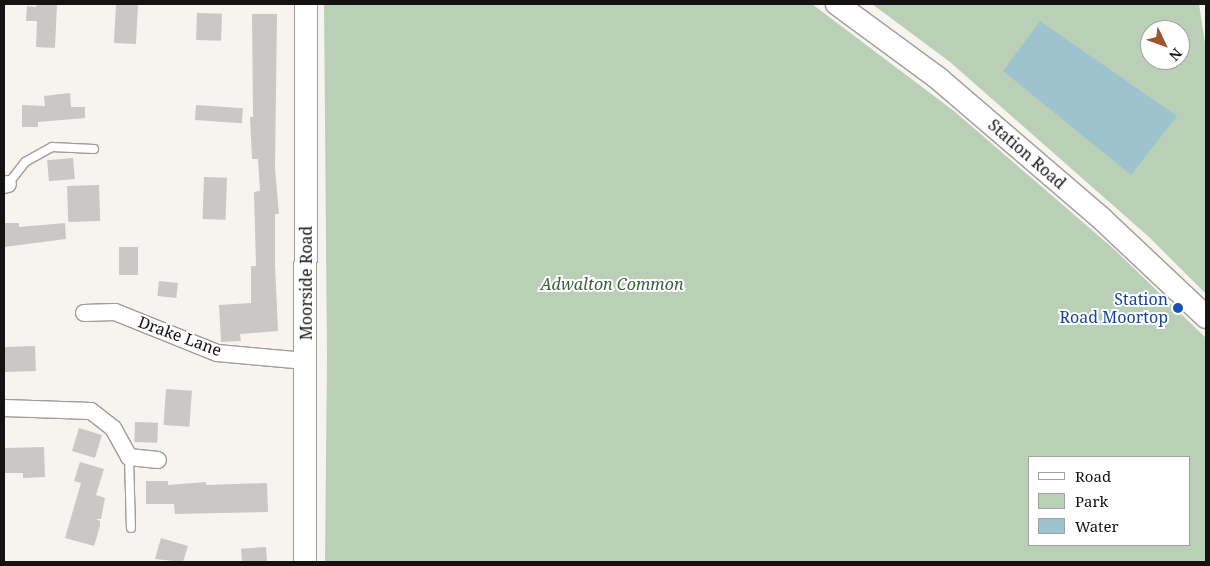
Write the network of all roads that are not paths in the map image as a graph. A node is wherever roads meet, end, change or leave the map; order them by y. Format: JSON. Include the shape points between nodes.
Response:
{"nodes":[{"id":1,"x":306,"y":4,"type":"edge"},
{"id":2,"x":837,"y":4,"type":"edge"},
{"id":3,"x":94,"y":149,"type":"dead end"},
{"id":4,"x":6,"y":184,"type":"edge"},
{"id":5,"x":84,"y":313,"type":"dead end"},
{"id":6,"x":1206,"y":316,"type":"edge"},
{"id":7,"x":306,"y":362,"type":"junction"},
{"id":8,"x":4,"y":408,"type":"edge"},
{"id":9,"x":129,"y":457,"type":"junction"},
{"id":10,"x":158,"y":460,"type":"dead end"},
{"id":11,"x":131,"y":528,"type":"dead end"},
{"id":12,"x":305,"y":562,"type":"edge"}],
"edges":[{"from":1,"to":7,"type":"street","name":"Moorside Road"},
{"from":2,"to":6,"type":"street","name":"Station Road","via":[[939,79],[1101,218]]},
{"from":3,"to":4,"type":"lane","via":[[52,147],[25,162]]},
{"from":5,"to":7,"type":"street","name":"Drake Lane","via":[[115,312],[217,353]]},
{"from":7,"to":12,"type":"street","name":"Moorside Road"},
{"from":8,"to":9,"type":"street","via":[[91,412],[112,428]]},
{"from":9,"to":10,"type":"street"},
{"from":9,"to":11,"type":"lane"}]}
